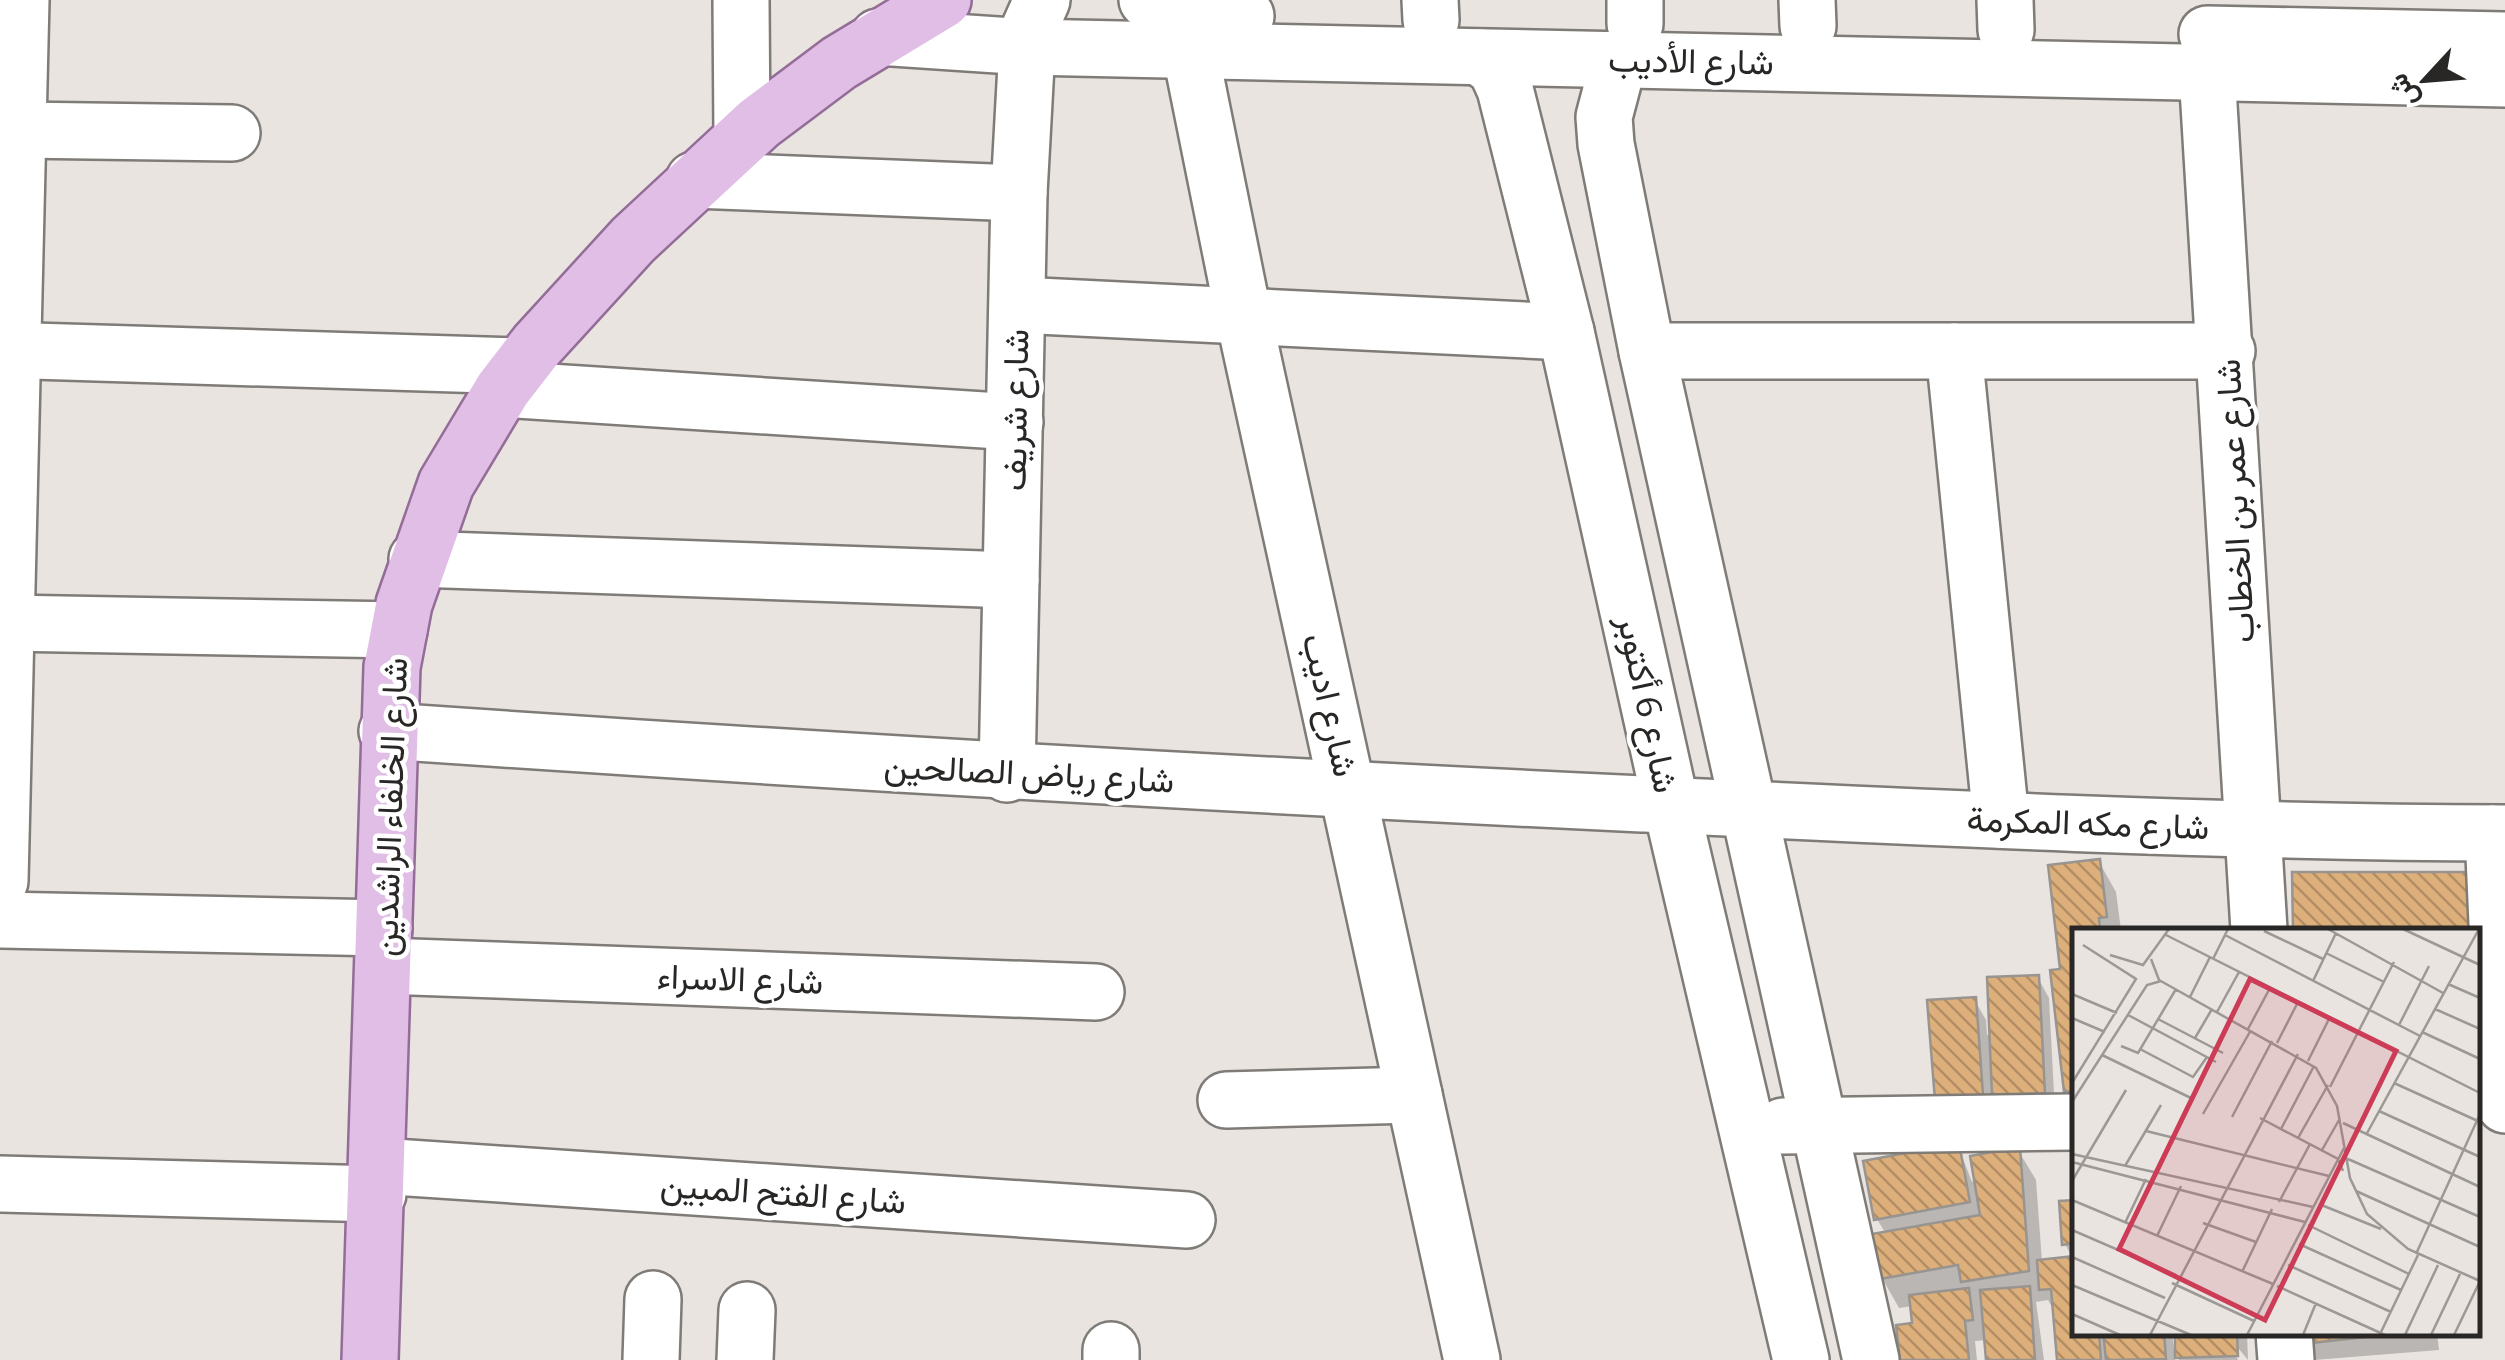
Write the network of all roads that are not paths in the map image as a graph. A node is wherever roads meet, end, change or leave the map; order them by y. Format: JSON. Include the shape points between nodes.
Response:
{"nodes":[{"id":1,"x":21,"y":0,"type":"edge"},
{"id":2,"x":741,"y":0,"type":"edge"},
{"id":3,"x":943,"y":0,"type":"edge"},
{"id":4,"x":1146,"y":0,"type":"edge"},
{"id":5,"x":1431,"y":10,"type":"edge"},
{"id":6,"x":1807,"y":13,"type":"edge"},
{"id":7,"x":2006,"y":15,"type":"edge"},
{"id":8,"x":1034,"y":24,"type":"edge"},
{"id":9,"x":1630,"y":28,"type":"edge"},
{"id":10,"x":2207,"y":36,"type":"edge"},
{"id":11,"x":878,"y":37,"type":"junction"},
{"id":12,"x":2505,"y":40,"type":"edge"},
{"id":13,"x":1190,"y":50,"type":"junction"},
{"id":14,"x":1480,"y":56,"type":"junction"},
{"id":15,"x":2505,"y":79,"type":"edge"},
{"id":16,"x":18,"y":130,"type":"junction"},
{"id":17,"x":232,"y":133,"type":"dead end"},
{"id":18,"x":742,"y":138,"type":"junction"},
{"id":19,"x":694,"y":180,"type":"junction"},
{"id":20,"x":1019,"y":193,"type":"junction"},
{"id":21,"x":1018,"y":306,"type":"junction"},
{"id":22,"x":1244,"y":318,"type":"junction"},
{"id":23,"x":1566,"y":332,"type":"junction"},
{"id":24,"x":8,"y":350,"type":"edge"},
{"id":25,"x":1647,"y":351,"type":"junction"},
{"id":26,"x":1954,"y":351,"type":"junction"},
{"id":27,"x":2227,"y":352,"type":"junction"},
{"id":28,"x":512,"y":378,"type":"junction"},
{"id":29,"x":1015,"y":422,"type":"junction"},
{"id":30,"x":417,"y":559,"type":"junction"},
{"id":31,"x":1011,"y":580,"type":"junction"},
{"id":32,"x":7,"y":623,"type":"junction"},
{"id":33,"x":400,"y":630,"type":"junction"},
{"id":34,"x":387,"y":731,"type":"junction"},
{"id":35,"x":1006,"y":774,"type":"junction"},
{"id":36,"x":1349,"y":790,"type":"junction"},
{"id":37,"x":1670,"y":805,"type":"junction"},
{"id":38,"x":1748,"y":811,"type":"junction"},
{"id":39,"x":2001,"y":820,"type":"junction"},
{"id":40,"x":2253,"y":830,"type":"junction"},
{"id":41,"x":2499,"y":834,"type":"edge"},
{"id":42,"x":0,"y":881,"type":"edge"},
{"id":43,"x":0,"y":920,"type":"edge"},
{"id":44,"x":2259,"y":928,"type":"edge"},
{"id":45,"x":384,"y":947,"type":"junction"},
{"id":46,"x":1096,"y":992,"type":"dead end"},
{"id":47,"x":1414,"y":1095,"type":"junction"},
{"id":48,"x":1226,"y":1100,"type":"dead end"},
{"id":49,"x":2505,"y":1105,"type":"edge"},
{"id":50,"x":2072,"y":1122,"type":"edge"},
{"id":51,"x":1817,"y":1125,"type":"junction"},
{"id":52,"x":1747,"y":1127,"type":"junction"},
{"id":53,"x":379,"y":1180,"type":"junction"},
{"id":54,"x":0,"y":1184,"type":"edge"},
{"id":55,"x":1187,"y":1220,"type":"dead end"},
{"id":56,"x":653,"y":1300,"type":"dead end"},
{"id":57,"x":2284,"y":1335,"type":"edge"},
{"id":58,"x":370,"y":1360,"type":"edge"},
{"id":59,"x":651,"y":1360,"type":"edge"},
{"id":60,"x":1472,"y":1360,"type":"edge"},
{"id":61,"x":1802,"y":1360,"type":"edge"},
{"id":62,"x":1871,"y":1360,"type":"edge"},
{"id":63,"x":2286,"y":1360,"type":"edge"}],
"edges":[{"from":1,"to":16,"type":"street"},
{"from":2,"to":18,"type":"street"},
{"from":3,"to":11,"type":"main road","name":"شارع الخلفاء الراشدين"},
{"from":4,"to":5,"type":"street","name":"شارع الأديب","via":[[1188,15]]},
{"from":5,"to":9,"type":"street","name":"شارع الأديب"},
{"from":6,"to":7,"type":"street","name":"شارع الأديب"},
{"from":6,"to":9,"type":"street","name":"شارع الأديب"},
{"from":7,"to":10,"type":"street","name":"شارع الأديب"},
{"from":8,"to":11,"type":"street","name":"شارع الأديب"},
{"from":8,"to":13,"type":"street","name":"شارع الأديب"},
{"from":8,"to":20,"type":"street","name":"شارع شريف"},
{"from":9,"to":10,"type":"street","name":"شارع الأديب"},
{"from":9,"to":14,"type":"street","name":"شارع الأديب"},
{"from":9,"to":25,"type":"street","via":[[1604,116]]},
{"from":10,"to":12,"type":"street","name":"شارع الأديب"},
{"from":10,"to":15,"type":"street","name":"شارع الأديب"},
{"from":10,"to":27,"type":"street","name":"شارع عمر بن الخطاب"},
{"from":11,"to":18,"type":"main road","name":"شارع الخلفاء الراشدين"},
{"from":13,"to":14,"type":"street","name":"شارع الأديب"},
{"from":13,"to":22,"type":"street","name":"شارع اديب"},
{"from":14,"to":23,"type":"street","name":"شارع 6 أكتوبر","via":[[1505,89]]},
{"from":16,"to":17,"type":"street"},
{"from":16,"to":24,"type":"street"},
{"from":18,"to":19,"type":"main road","name":"شارع الخلفاء الراشدين"},
{"from":19,"to":20,"type":"street"},
{"from":19,"to":28,"type":"main road","name":"شارع الخلفاء الراشدين"},
{"from":20,"to":21,"type":"street","name":"شارع شريف"},
{"from":21,"to":22,"type":"street"},
{"from":21,"to":29,"type":"street","name":"شارع شريف"},
{"from":22,"to":23,"type":"street"},
{"from":22,"to":36,"type":"street","name":"شارع اديب"},
{"from":23,"to":37,"type":"street","name":"شارع 6 أكتوبر"},
{"from":24,"to":28,"type":"street"},
{"from":24,"to":32,"type":"street"},
{"from":25,"to":26,"type":"street"},
{"from":25,"to":38,"type":"street"},
{"from":26,"to":27,"type":"street"},
{"from":26,"to":39,"type":"street"},
{"from":27,"to":40,"type":"street","name":"شارع عمر بن الخطاب"},
{"from":28,"to":29,"type":"street"},
{"from":28,"to":30,"type":"main road","name":"شارع الخلفاء الراشدين","via":[[446,484]]},
{"from":29,"to":31,"type":"street","name":"شارع شريف"},
{"from":30,"to":31,"type":"street"},
{"from":30,"to":33,"type":"main road","name":"شارع الخلفاء الراشدين"},
{"from":31,"to":35,"type":"street","name":"شارع شريف"},
{"from":32,"to":33,"type":"street"},
{"from":32,"to":42,"type":"street"},
{"from":33,"to":34,"type":"main road","name":"شارع الخلفاء الراشدين"},
{"from":34,"to":35,"type":"street","name":"شارع رياض الصالحين"},
{"from":34,"to":45,"type":"main road","name":"شارع الخلفاء الراشدين"},
{"from":35,"to":36,"type":"street","name":"شارع رياض الصالحين"},
{"from":36,"to":37,"type":"street","name":"شارع رياض الصالحين"},
{"from":36,"to":47,"type":"street","name":"شارع اديب"},
{"from":37,"to":38,"type":"street","name":"شارع مكه المكرمة"},
{"from":37,"to":52,"type":"street","name":"شارع 6 أكتوبر"},
{"from":38,"to":39,"type":"street","name":"شارع مكه المكرمة"},
{"from":38,"to":51,"type":"street"},
{"from":39,"to":40,"type":"street","name":"شارع مكه المكرمة"},
{"from":40,"to":41,"type":"street","name":"شارع مكه المكرمة"},
{"from":40,"to":44,"type":"street","name":"شارع عمر بن الخطاب"},
{"from":41,"to":49,"type":"street"},
{"from":43,"to":45,"type":"street","name":"شارع الاسراء"},
{"from":45,"to":46,"type":"street","name":"شارع الاسراء"},
{"from":45,"to":53,"type":"main road","name":"شارع الخلفاء الراشدين"},
{"from":47,"to":48,"type":"street"},
{"from":47,"to":60,"type":"street","name":"شارع اديب"},
{"from":50,"to":51,"type":"street"},
{"from":51,"to":52,"type":"street"},
{"from":51,"to":62,"type":"street"},
{"from":52,"to":61,"type":"street","name":"شارع 6 أكتوبر"},
{"from":53,"to":54,"type":"street","name":"شارع الفتح المبين"},
{"from":53,"to":55,"type":"street","name":"شارع الفتح المبين"},
{"from":53,"to":58,"type":"main road","name":"شارع الخلفاء الراشدين"},
{"from":56,"to":59,"type":"street"},
{"from":57,"to":63,"type":"street"}]}
